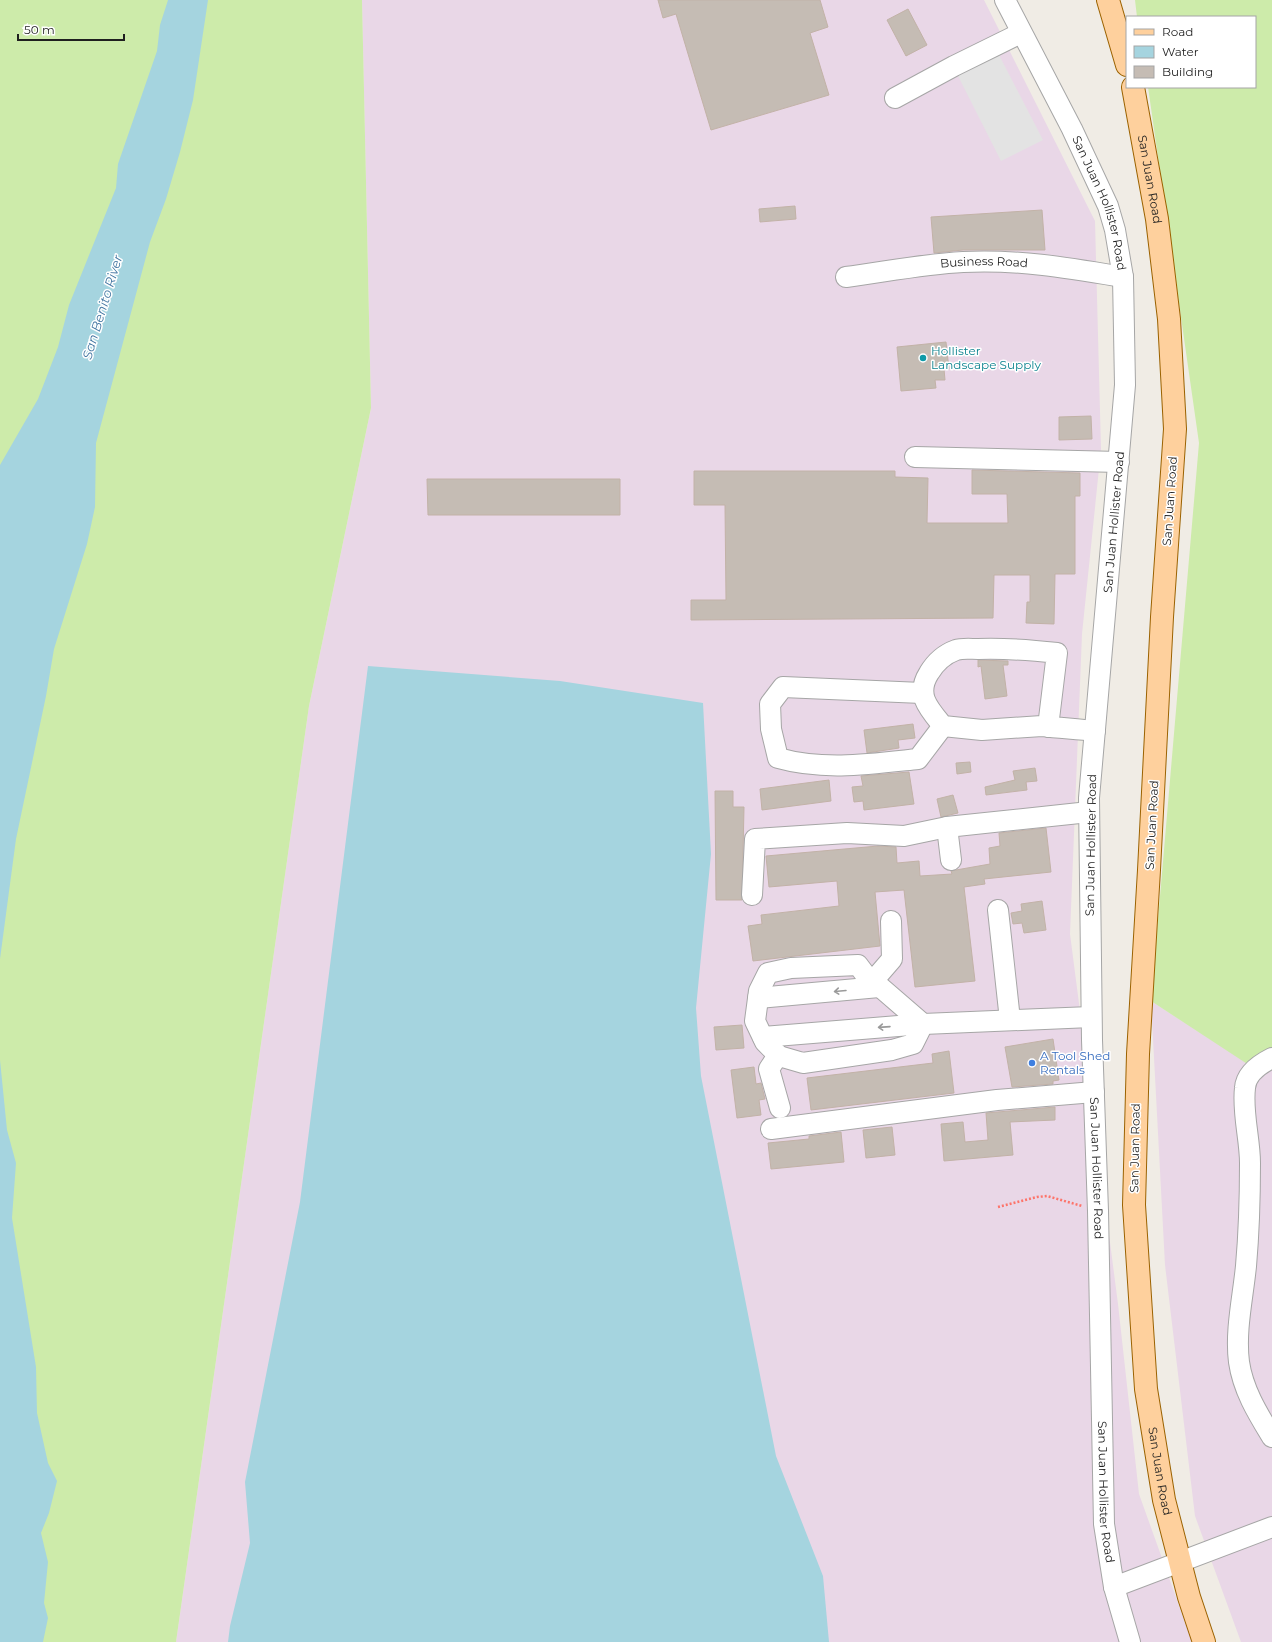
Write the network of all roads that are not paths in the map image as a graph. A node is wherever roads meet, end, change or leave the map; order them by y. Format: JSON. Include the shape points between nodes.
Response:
{"nodes":[{"id":1,"x":1005,"y":0,"type":"edge"},
{"id":2,"x":1108,"y":0,"type":"edge"},
{"id":3,"x":1021,"y":33,"type":"junction"},
{"id":4,"x":1126,"y":62,"type":"edge"},
{"id":5,"x":1133,"y":88,"type":"edge"},
{"id":6,"x":895,"y":98,"type":"dead end"},
{"id":7,"x":846,"y":277,"type":"dead end"},
{"id":8,"x":1123,"y":277,"type":"junction"},
{"id":9,"x":915,"y":457,"type":"dead end"},
{"id":10,"x":1119,"y":462,"type":"junction"},
{"id":11,"x":922,"y":693,"type":"junction"},
{"id":12,"x":943,"y":726,"type":"junction"},
{"id":13,"x":1048,"y":727,"type":"junction"},
{"id":14,"x":1095,"y":731,"type":"junction"},
{"id":15,"x":1089,"y":812,"type":"junction"},
{"id":16,"x":947,"y":827,"type":"junction"},
{"id":17,"x":951,"y":860,"type":"dead end"},
{"id":18,"x":752,"y":895,"type":"dead end"},
{"id":19,"x":998,"y":910,"type":"dead end"},
{"id":20,"x":891,"y":921,"type":"dead end"},
{"id":21,"x":876,"y":984,"type":"junction"},
{"id":22,"x":758,"y":998,"type":"junction"},
{"id":23,"x":1091,"y":1017,"type":"junction"},
{"id":24,"x":1010,"y":1020,"type":"junction"},
{"id":25,"x":923,"y":1024,"type":"junction"},
{"id":26,"x":763,"y":1037,"type":"junction"},
{"id":27,"x":778,"y":1055,"type":"junction"},
{"id":28,"x":1272,"y":1058,"type":"edge"},
{"id":29,"x":1094,"y":1092,"type":"junction"},
{"id":30,"x":780,"y":1108,"type":"dead end"},
{"id":31,"x":771,"y":1129,"type":"dead end"},
{"id":32,"x":1272,"y":1437,"type":"edge"},
{"id":33,"x":1272,"y":1527,"type":"edge"},
{"id":34,"x":1179,"y":1562,"type":"junction"},
{"id":35,"x":1114,"y":1587,"type":"junction"},
{"id":36,"x":1130,"y":1642,"type":"edge"},
{"id":37,"x":1204,"y":1642,"type":"edge"}],
"edges":[{"from":1,"to":3,"type":"street","name":"San Juan Hollister Road"},
{"from":2,"to":4,"type":"main road"},
{"from":3,"to":6,"type":"street"},
{"from":3,"to":8,"type":"street","name":"San Juan Hollister Road","via":[[1072,129],[1108,206],[1116,230]]},
{"from":5,"to":34,"type":"main road","name":"San Juan Road","via":[[1157,219],[1169,319],[1175,428],[1138,1054],[1134,1205],[1146,1389],[1164,1500]]},
{"from":7,"to":8,"type":"street","name":"Business Road","via":[[934,264],[996,262],[1048,264]]},
{"from":8,"to":10,"type":"street","name":"San Juan Hollister Road","via":[[1125,385]]},
{"from":9,"to":10,"type":"street"},
{"from":10,"to":14,"type":"street","name":"San Juan Hollister Road"},
{"from":11,"to":12,"type":"street","via":[[931,712]]},
{"from":11,"to":12,"type":"street","via":[[783,687],[770,704],[771,729],[778,758],[796,763],[846,767],[918,759]]},
{"from":11,"to":13,"type":"street","via":[[925,679],[934,666],[958,649],[1012,648],[1057,653]]},
{"from":12,"to":13,"type":"street","via":[[982,730]]},
{"from":13,"to":14,"type":"street"},
{"from":14,"to":15,"type":"street","name":"San Juan Hollister Road"},
{"from":15,"to":16,"type":"street"},
{"from":15,"to":23,"type":"street","name":"San Juan Hollister Road"},
{"from":16,"to":17,"type":"street"},
{"from":16,"to":18,"type":"street","via":[[904,836],[847,833],[755,839]]},
{"from":19,"to":24,"type":"street"},
{"from":20,"to":21,"type":"street","via":[[892,959]]},
{"from":21,"to":22,"type":"street","one_way":true},
{"from":21,"to":22,"type":"street","via":[[858,965],[791,968],[768,973]]},
{"from":21,"to":25,"type":"street"},
{"from":22,"to":26,"type":"street","via":[[755,1021]]},
{"from":23,"to":24,"type":"street"},
{"from":23,"to":29,"type":"street","name":"San Juan Hollister Road"},
{"from":24,"to":25,"type":"street"},
{"from":25,"to":26,"type":"street","one_way":true},
{"from":25,"to":27,"type":"street","via":[[914,1044],[892,1050],[803,1063]]},
{"from":26,"to":27,"type":"street"},
{"from":27,"to":30,"type":"street","via":[[769,1069]]},
{"from":28,"to":32,"type":"street","via":[[1250,1075],[1245,1088],[1250,1162],[1247,1252],[1238,1340],[1243,1379],[1254,1408]]},
{"from":29,"to":31,"type":"street","via":[[997,1100]]},
{"from":29,"to":35,"type":"street","name":"San Juan Hollister Road","via":[[1102,1366],[1102,1480],[1104,1524]]},
{"from":33,"to":34,"type":"street"},
{"from":34,"to":35,"type":"street"},
{"from":34,"to":37,"type":"main road","name":"San Juan Road"},
{"from":35,"to":36,"type":"street","name":"San Juan Hollister Road"}]}
